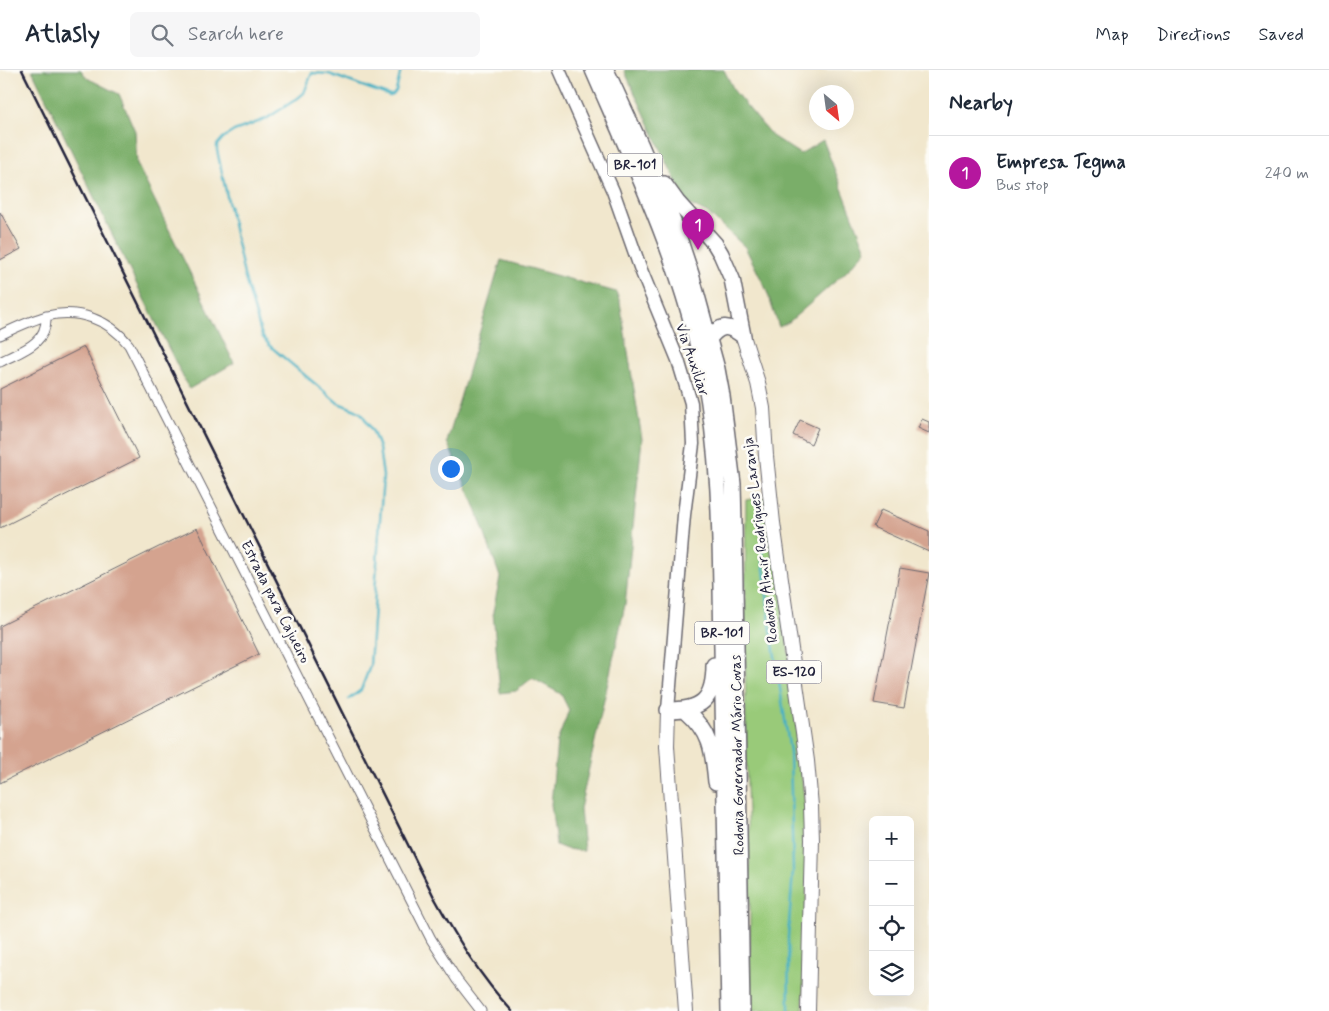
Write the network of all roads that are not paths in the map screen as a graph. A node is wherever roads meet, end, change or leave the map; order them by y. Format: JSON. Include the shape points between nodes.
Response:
{"nodes":[{"id":1,"x":559,"y":70,"type":"edge"},
{"id":2,"x":593,"y":70,"type":"edge"},
{"id":3,"x":606,"y":70,"type":"edge"},
{"id":4,"x":641,"y":146,"type":"junction"},
{"id":5,"x":46,"y":316,"type":"junction"},
{"id":6,"x":0,"y":335,"type":"edge"},
{"id":7,"x":743,"y":336,"type":"junction"},
{"id":8,"x":708,"y":340,"type":"junction"},
{"id":9,"x":0,"y":362,"type":"edge"},
{"id":10,"x":721,"y":597,"type":"junction"},
{"id":11,"x":668,"y":710,"type":"junction"},
{"id":12,"x":686,"y":710,"type":"junction"},
{"id":13,"x":726,"y":853,"type":"junction"},
{"id":14,"x":482,"y":1011,"type":"edge"},
{"id":15,"x":686,"y":1011,"type":"edge"},
{"id":16,"x":729,"y":1011,"type":"edge"},
{"id":17,"x":742,"y":1011,"type":"edge"},
{"id":18,"x":808,"y":1011,"type":"edge"}],
"edges":[{"from":1,"to":11,"type":"street","name":"Via Auxiliar","via":[[613,190],[640,270],[678,360],[691,403],[693,444]]},
{"from":2,"to":10,"type":"highway","name":"Rodovia Governador Mário Covas","number":"BR-101","via":[[665,238],[695,333],[716,444]]},
{"from":3,"to":4,"type":"highway","name":"Rodovia Governador Mário Covas","number":"BR-101"},
{"from":4,"to":7,"type":"highway","via":[[677,202],[721,254],[732,279]]},
{"from":4,"to":8,"type":"highway","name":"Rodovia Governador Mário Covas","number":"BR-101","via":[[676,229]]},
{"from":5,"to":6,"type":"street","name":"Estrada para Cajueiro"},
{"from":5,"to":9,"type":"street","via":[[46,326],[39,340]]},
{"from":5,"to":14,"type":"street","name":"Estrada para Cajueiro","via":[[67,313],[96,319],[112,328],[129,345],[431,939]]},
{"from":7,"to":8,"type":"highway","via":[[734,329],[721,327]]},
{"from":7,"to":18,"type":"main road","name":"Rodovia Almir Rodrigues Laranja","number":"ES-120","via":[[763,408],[773,523],[812,806]]},
{"from":8,"to":17,"type":"highway","name":"Rodovia Governador Mário Covas","number":"BR-101","via":[[722,396],[733,484]]},
{"from":10,"to":12,"type":"highway","via":[[714,637],[712,690],[698,705]]},
{"from":10,"to":13,"type":"highway","name":"Rodovia Governador Mário Covas","number":"BR-101"},
{"from":11,"to":12,"type":"highway"},
{"from":11,"to":15,"type":"main road","via":[[667,746]]},
{"from":12,"to":13,"type":"highway","via":[[710,740]]},
{"from":13,"to":16,"type":"highway","name":"Rodovia Governador Mário Covas","number":"BR-101"}]}
